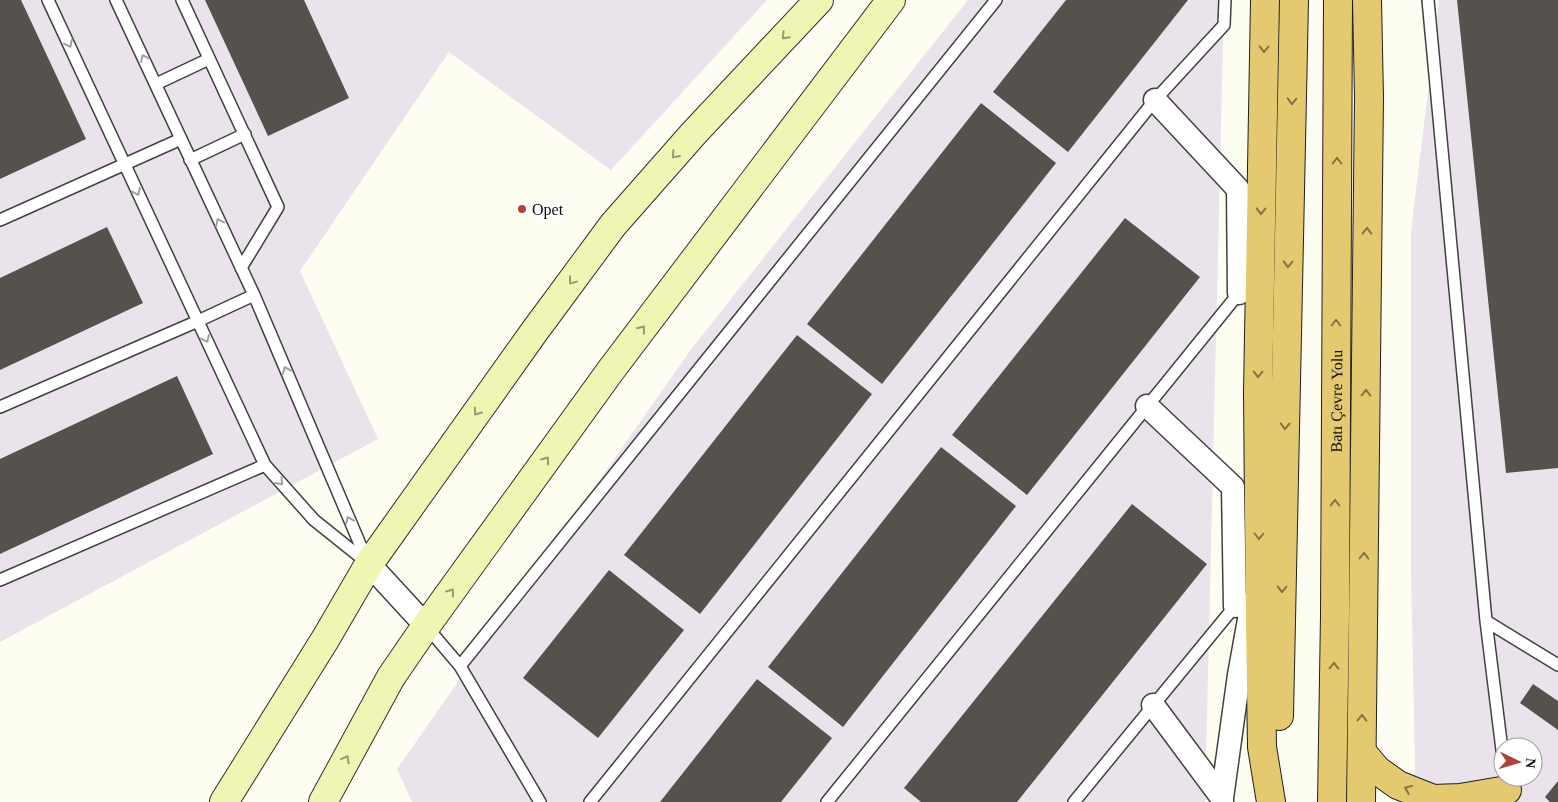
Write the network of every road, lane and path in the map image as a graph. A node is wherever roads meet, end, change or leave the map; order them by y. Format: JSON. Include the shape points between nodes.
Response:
{"nodes":[{"id":1,"x":48,"y":0,"type":"edge"},
{"id":2,"x":116,"y":0,"type":"edge"},
{"id":3,"x":182,"y":0,"type":"edge"},
{"id":4,"x":818,"y":0,"type":"edge"},
{"id":5,"x":890,"y":0,"type":"edge"},
{"id":6,"x":996,"y":0,"type":"edge"},
{"id":7,"x":1225,"y":0,"type":"edge"},
{"id":8,"x":1265,"y":0,"type":"edge"},
{"id":9,"x":1294,"y":0,"type":"edge"},
{"id":10,"x":1338,"y":0,"type":"edge"},
{"id":11,"x":1367,"y":0,"type":"edge"},
{"id":12,"x":1428,"y":0,"type":"edge"},
{"id":13,"x":209,"y":59,"type":"junction"},
{"id":14,"x":156,"y":84,"type":"junction"},
{"id":15,"x":1155,"y":100,"type":"junction"},
{"id":16,"x":245,"y":134,"type":"junction"},
{"id":17,"x":181,"y":139,"type":"junction"},
{"id":18,"x":190,"y":160,"type":"junction"},
{"id":19,"x":125,"y":165,"type":"junction"},
{"id":20,"x":0,"y":220,"type":"edge"},
{"id":21,"x":241,"y":268,"type":"junction"},
{"id":22,"x":1239,"y":293,"type":"joint"},
{"id":23,"x":254,"y":295,"type":"junction"},
{"id":24,"x":198,"y":321,"type":"junction"},
{"id":25,"x":0,"y":406,"type":"edge"},
{"id":26,"x":1147,"y":406,"type":"junction"},
{"id":27,"x":265,"y":466,"type":"junction"},
{"id":28,"x":1259,"y":563,"type":"junction"},
{"id":29,"x":369,"y":564,"type":"junction"},
{"id":30,"x":0,"y":580,"type":"edge"},
{"id":31,"x":1234,"y":606,"type":"joint"},
{"id":32,"x":1486,"y":621,"type":"junction"},
{"id":33,"x":426,"y":626,"type":"junction"},
{"id":34,"x":1558,"y":665,"type":"edge"},
{"id":35,"x":460,"y":666,"type":"junction"},
{"id":36,"x":1153,"y":706,"type":"junction"},
{"id":37,"x":1500,"y":737,"type":"edge"},
{"id":38,"x":1362,"y":752,"type":"junction"},
{"id":39,"x":1507,"y":790,"type":"edge"},
{"id":40,"x":1222,"y":800,"type":"edge"},
{"id":41,"x":224,"y":802,"type":"edge"},
{"id":42,"x":323,"y":802,"type":"edge"},
{"id":43,"x":540,"y":802,"type":"edge"},
{"id":44,"x":590,"y":802,"type":"edge"},
{"id":45,"x":827,"y":802,"type":"edge"},
{"id":46,"x":1074,"y":802,"type":"edge"},
{"id":47,"x":1271,"y":802,"type":"edge"},
{"id":48,"x":1277,"y":802,"type":"edge"},
{"id":49,"x":1332,"y":802,"type":"edge"},
{"id":50,"x":1361,"y":802,"type":"edge"}],
"edges":[{"from":1,"to":19,"type":"lane","one_way":true},
{"from":14,"to":2,"type":"lane","one_way":true},
{"from":3,"to":13,"type":"lane"},
{"from":4,"to":29,"type":"main road","one_way":true,"via":[[694,133],[614,225]]},
{"from":33,"to":5,"type":"main road","one_way":true,"via":[[611,370]]},
{"from":6,"to":35,"type":"lane"},
{"from":7,"to":15,"type":"lane","via":[[1224,25]]},
{"from":8,"to":28,"type":"highway","one_way":true,"via":[[1258,392]]},
{"from":9,"to":48,"type":"highway","one_way":true},
{"from":49,"to":10,"type":"highway","name":"Batı Çevre Yolu","one_way":true},
{"from":38,"to":11,"type":"highway","one_way":true,"via":[[1369,97]]},
{"from":12,"to":32,"type":"lane"},
{"from":13,"to":14,"type":"lane"},
{"from":13,"to":16,"type":"lane"},
{"from":14,"to":17,"type":"lane"},
{"from":15,"to":22,"type":"street","via":[[1238,189]]},
{"from":15,"to":44,"type":"lane"},
{"from":16,"to":18,"type":"lane"},
{"from":16,"to":21,"type":"lane","via":[[278,207]]},
{"from":17,"to":18,"type":"lane"},
{"from":17,"to":19,"type":"lane"},
{"from":21,"to":18,"type":"lane","one_way":true},
{"from":19,"to":20,"type":"lane"},
{"from":19,"to":24,"type":"lane","one_way":true},
{"from":21,"to":23,"type":"lane"},
{"from":22,"to":26,"type":"lane"},
{"from":23,"to":24,"type":"lane"},
{"from":29,"to":23,"type":"lane","one_way":true},
{"from":24,"to":25,"type":"lane"},
{"from":24,"to":27,"type":"lane","one_way":true},
{"from":26,"to":31,"type":"street","via":[[1233,487]]},
{"from":26,"to":45,"type":"lane"},
{"from":27,"to":29,"type":"lane","one_way":true,"via":[[314,520]]},
{"from":27,"to":30,"type":"lane"},
{"from":28,"to":40,"type":"street"},
{"from":28,"to":47,"type":"highway","via":[[1262,747]]},
{"from":29,"to":33,"type":"street"},
{"from":29,"to":41,"type":"main road"},
{"from":31,"to":36,"type":"lane"},
{"from":32,"to":34,"type":"lane"},
{"from":32,"to":37,"type":"lane"},
{"from":33,"to":35,"type":"lane"},
{"from":42,"to":33,"type":"main road","one_way":true,"via":[[392,678]]},
{"from":35,"to":43,"type":"lane"},
{"from":36,"to":40,"type":"street"},
{"from":36,"to":46,"type":"lane"},
{"from":39,"to":38,"type":"highway","one_way":true,"via":[[1433,799],[1398,785],[1377,770]]},
{"from":38,"to":50,"type":"highway"}]}
